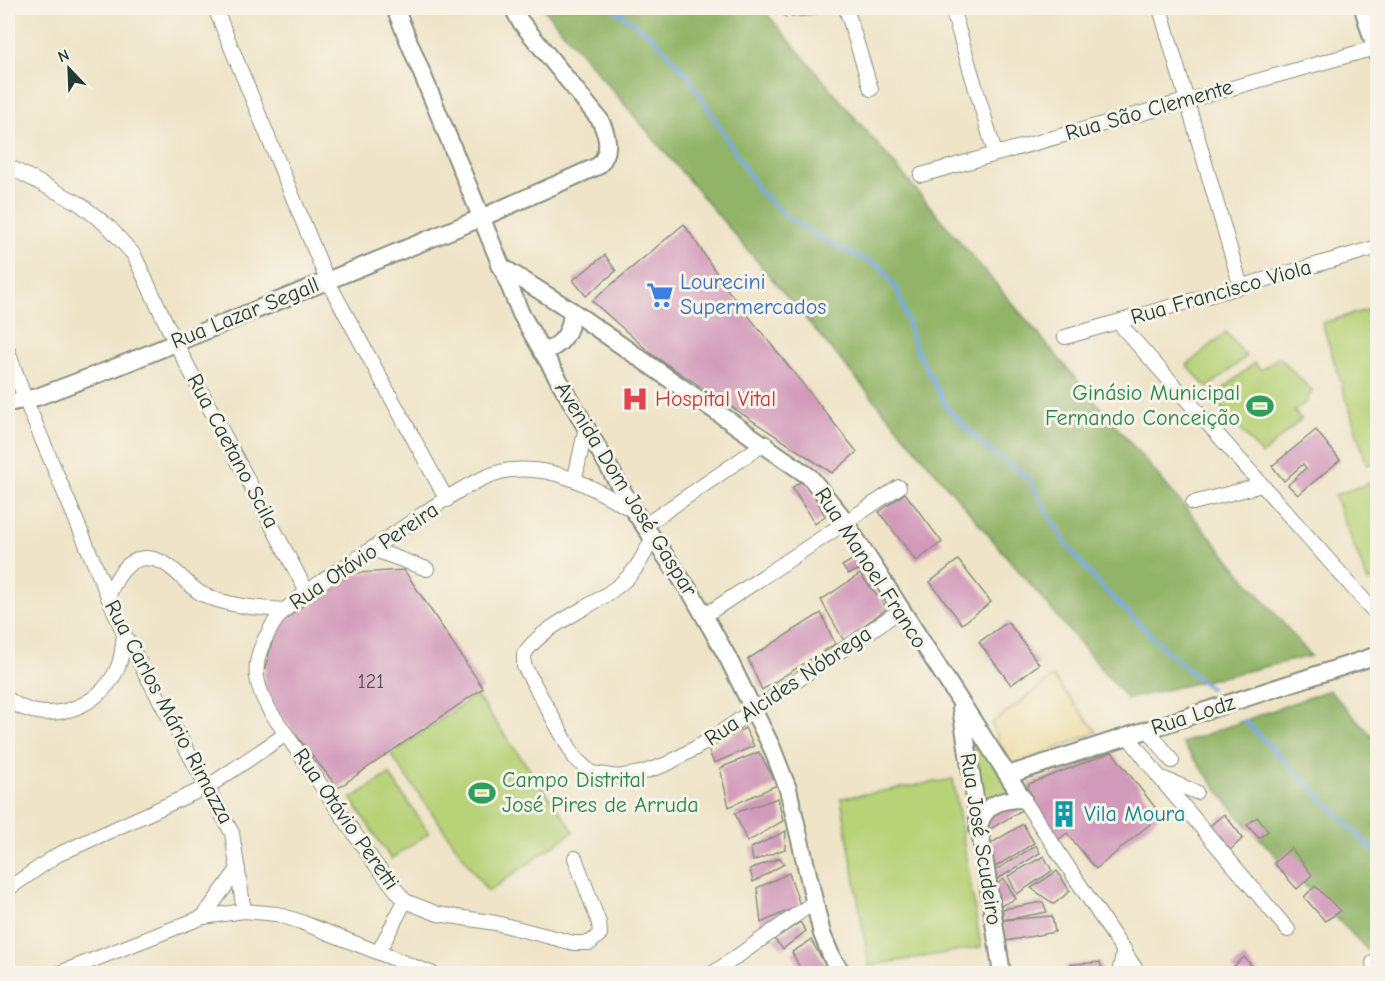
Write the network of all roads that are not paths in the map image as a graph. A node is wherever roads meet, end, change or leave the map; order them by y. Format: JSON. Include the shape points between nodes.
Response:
{"nodes":[{"id":1,"x":215,"y":8,"type":"edge"},
{"id":2,"x":395,"y":8,"type":"edge"},
{"id":3,"x":513,"y":8,"type":"edge"},
{"id":4,"x":786,"y":8,"type":"edge"},
{"id":5,"x":812,"y":8,"type":"edge"},
{"id":6,"x":846,"y":8,"type":"edge"},
{"id":7,"x":952,"y":8,"type":"edge"},
{"id":8,"x":1160,"y":8,"type":"edge"},
{"id":9,"x":1363,"y":8,"type":"edge"},
{"id":10,"x":1377,"y":51,"type":"edge"},
{"id":11,"x":871,"y":89,"type":"dead end"},
{"id":12,"x":1186,"y":99,"type":"junction"},
{"id":13,"x":995,"y":153,"type":"junction"},
{"id":14,"x":8,"y":166,"type":"edge"},
{"id":15,"x":921,"y":175,"type":"dead end"},
{"id":16,"x":481,"y":218,"type":"junction"},
{"id":17,"x":1377,"y":247,"type":"edge"},
{"id":18,"x":499,"y":265,"type":"junction"},
{"id":19,"x":327,"y":280,"type":"junction"},
{"id":20,"x":1241,"y":287,"type":"junction"},
{"id":21,"x":549,"y":297,"type":"junction"},
{"id":22,"x":572,"y":311,"type":"junction"},
{"id":23,"x":521,"y":314,"type":"junction"},
{"id":24,"x":1118,"y":322,"type":"junction"},
{"id":25,"x":1065,"y":337,"type":"dead end"},
{"id":26,"x":175,"y":342,"type":"junction"},
{"id":27,"x":8,"y":351,"type":"edge"},
{"id":28,"x":542,"y":352,"type":"junction"},
{"id":29,"x":25,"y":399,"type":"junction"},
{"id":30,"x":8,"y":403,"type":"edge"},
{"id":31,"x":586,"y":427,"type":"junction"},
{"id":32,"x":765,"y":443,"type":"junction"},
{"id":33,"x":575,"y":478,"type":"junction"},
{"id":34,"x":1262,"y":485,"type":"junction"},
{"id":35,"x":899,"y":487,"type":"dead end"},
{"id":36,"x":447,"y":500,"type":"junction"},
{"id":37,"x":1193,"y":503,"type":"dead end"},
{"id":38,"x":634,"y":511,"type":"junction"},
{"id":39,"x":846,"y":523,"type":"junction"},
{"id":40,"x":648,"y":532,"type":"junction"},
{"id":41,"x":372,"y":549,"type":"junction"},
{"id":42,"x":427,"y":569,"type":"dead end"},
{"id":43,"x":307,"y":592,"type":"junction"},
{"id":44,"x":108,"y":597,"type":"junction"},
{"id":45,"x":284,"y":610,"type":"junction"},
{"id":46,"x":901,"y":610,"type":"junction"},
{"id":47,"x":705,"y":616,"type":"junction"},
{"id":48,"x":1377,"y":616,"type":"edge"},
{"id":49,"x":124,"y":634,"type":"junction"},
{"id":50,"x":1377,"y":655,"type":"edge"},
{"id":51,"x":8,"y":699,"type":"edge"},
{"id":52,"x":960,"y":704,"type":"junction"},
{"id":53,"x":753,"y":710,"type":"junction"},
{"id":54,"x":1148,"y":729,"type":"junction"},
{"id":55,"x":286,"y":734,"type":"junction"},
{"id":56,"x":1128,"y":736,"type":"junction"},
{"id":57,"x":1172,"y":761,"type":"dead end"},
{"id":58,"x":1008,"y":775,"type":"junction"},
{"id":59,"x":1159,"y":777,"type":"junction"},
{"id":60,"x":209,"y":786,"type":"junction"},
{"id":61,"x":1196,"y":792,"type":"dead end"},
{"id":62,"x":1023,"y":799,"type":"junction"},
{"id":63,"x":978,"y":831,"type":"junction"},
{"id":64,"x":575,"y":858,"type":"dead end"},
{"id":65,"x":238,"y":869,"type":"junction"},
{"id":66,"x":8,"y":889,"type":"edge"},
{"id":67,"x":405,"y":901,"type":"junction"},
{"id":68,"x":813,"y":903,"type":"junction"},
{"id":69,"x":244,"y":911,"type":"junction"},
{"id":70,"x":203,"y":917,"type":"junction"},
{"id":71,"x":1288,"y":930,"type":"dead end"},
{"id":72,"x":1124,"y":949,"type":"junction"},
{"id":73,"x":379,"y":951,"type":"junction"},
{"id":74,"x":57,"y":974,"type":"edge"},
{"id":75,"x":433,"y":974,"type":"edge"},
{"id":76,"x":712,"y":974,"type":"edge"},
{"id":77,"x":843,"y":974,"type":"edge"},
{"id":78,"x":1002,"y":974,"type":"edge"},
{"id":79,"x":1119,"y":974,"type":"edge"},
{"id":80,"x":1139,"y":974,"type":"edge"}],
"edges":[{"from":1,"to":19,"type":"street"},
{"from":2,"to":16,"type":"street","name":"Avenida Dom José Gaspar"},
{"from":3,"to":16,"type":"street","name":"Rua Lazar Segall","via":[[600,120],[608,146],[605,158],[586,172]]},
{"from":4,"to":5,"type":"street"},
{"from":6,"to":11,"type":"street"},
{"from":7,"to":13,"type":"street"},
{"from":8,"to":12,"type":"street"},
{"from":9,"to":10,"type":"street"},
{"from":10,"to":12,"type":"street","name":"Rua São Clemente"},
{"from":12,"to":13,"type":"street","name":"Rua São Clemente"},
{"from":12,"to":20,"type":"street"},
{"from":13,"to":15,"type":"street","name":"Rua São Clemente"},
{"from":14,"to":26,"type":"street","name":"Rua Caetano Scila","via":[[80,204],[109,227],[135,255]]},
{"from":16,"to":18,"type":"street","name":"Avenida Dom José Gaspar"},
{"from":16,"to":19,"type":"street","name":"Rua Lazar Segall"},
{"from":17,"to":20,"type":"street","name":"Rua Francisco Viola"},
{"from":18,"to":21,"type":"street","name":"Rua Manoel Franco"},
{"from":18,"to":23,"type":"street","name":"Avenida Dom José Gaspar"},
{"from":19,"to":26,"type":"street","name":"Rua Lazar Segall"},
{"from":19,"to":36,"type":"street"},
{"from":20,"to":24,"type":"street","name":"Rua Francisco Viola"},
{"from":21,"to":22,"type":"street","name":"Rua Manoel Franco"},
{"from":21,"to":23,"type":"street","via":[[532,300]]},
{"from":22,"to":28,"type":"street","via":[[566,336]]},
{"from":22,"to":32,"type":"street","name":"Rua Manoel Franco"},
{"from":23,"to":28,"type":"street","name":"Avenida Dom José Gaspar"},
{"from":24,"to":25,"type":"street","name":"Rua Francisco Viola"},
{"from":24,"to":34,"type":"street"},
{"from":26,"to":29,"type":"street","name":"Rua Lazar Segall","via":[[71,385]]},
{"from":26,"to":43,"type":"street","name":"Rua Caetano Scila"},
{"from":27,"to":29,"type":"street","name":"Rua Carlos Mário Rimazza"},
{"from":28,"to":31,"type":"street","name":"Avenida Dom José Gaspar"},
{"from":29,"to":30,"type":"street","name":"Rua Lazar Segall"},
{"from":29,"to":44,"type":"street","name":"Rua Carlos Mário Rimazza"},
{"from":31,"to":33,"type":"street"},
{"from":31,"to":38,"type":"street","name":"Avenida Dom José Gaspar"},
{"from":32,"to":39,"type":"street","name":"Rua Manoel Franco","via":[[810,477]]},
{"from":32,"to":40,"type":"street"},
{"from":33,"to":36,"type":"street","name":"Rua Otávio Pereira","via":[[510,470],[477,482]]},
{"from":33,"to":38,"type":"street","name":"Rua Otávio Pereira"},
{"from":34,"to":37,"type":"street"},
{"from":34,"to":48,"type":"street"},
{"from":35,"to":39,"type":"street"},
{"from":36,"to":41,"type":"street","name":"Rua Otávio Pereira"},
{"from":38,"to":40,"type":"street","name":"Avenida Dom José Gaspar"},
{"from":39,"to":46,"type":"street","name":"Rua Manoel Franco"},
{"from":39,"to":47,"type":"street"},
{"from":40,"to":47,"type":"street","name":"Avenida Dom José Gaspar"},
{"from":40,"to":53,"type":"street","name":"Rua Alcides Nóbrega","via":[[631,574],[596,602],[538,638],[524,654],[524,666],[575,758],[591,773],[606,777],[641,773],[667,764],[708,741]]},
{"from":41,"to":42,"type":"street"},
{"from":41,"to":43,"type":"street","name":"Rua Otávio Pereira"},
{"from":43,"to":45,"type":"street","name":"Rua Otávio Pereira"},
{"from":44,"to":45,"type":"street","name":"Rua Otávio Pereira","via":[[121,570],[131,562],[153,559],[163,562],[202,594],[221,601]]},
{"from":44,"to":49,"type":"street","name":"Rua Carlos Mário Rimazza"},
{"from":45,"to":55,"type":"street","name":"Rua Otávio Peretti","via":[[262,645],[255,675],[259,691]]},
{"from":46,"to":52,"type":"street","name":"Rua Manoel Franco"},
{"from":46,"to":53,"type":"street","name":"Rua Alcides Nóbrega"},
{"from":47,"to":53,"type":"street","name":"Avenida Dom José Gaspar"},
{"from":49,"to":51,"type":"street","via":[[117,669],[95,696],[81,706],[46,714],[26,712]]},
{"from":49,"to":60,"type":"street","name":"Rua Carlos Mário Rimazza"},
{"from":50,"to":54,"type":"street","name":"Rua Lodz"},
{"from":52,"to":58,"type":"street","name":"Rua Manoel Franco"},
{"from":52,"to":63,"type":"street","name":"Rua José Scudeiro"},
{"from":53,"to":68,"type":"street","name":"Avenida Dom José Gaspar","via":[[788,789]]},
{"from":54,"to":56,"type":"street","name":"Rua Lodz"},
{"from":54,"to":57,"type":"street"},
{"from":55,"to":60,"type":"street"},
{"from":55,"to":67,"type":"street","name":"Rua Otávio Peretti"},
{"from":56,"to":58,"type":"street","name":"Rua Lodz"},
{"from":56,"to":59,"type":"street"},
{"from":58,"to":62,"type":"street","name":"Rua Manoel Franco"},
{"from":59,"to":61,"type":"street"},
{"from":59,"to":71,"type":"street"},
{"from":60,"to":65,"type":"street","name":"Rua Carlos Mário Rimazza","via":[[232,833]]},
{"from":60,"to":66,"type":"street","via":[[57,855]]},
{"from":62,"to":63,"type":"street","via":[[993,804],[981,818]]},
{"from":62,"to":72,"type":"street","name":"Rua Manoel Franco"},
{"from":63,"to":78,"type":"street","name":"Rua José Scudeiro"},
{"from":64,"to":67,"type":"street","name":"Rua Otávio Peretti","via":[[599,923],[600,934],[590,944],[438,914]]},
{"from":65,"to":69,"type":"street","name":"Rua Carlos Mário Rimazza"},
{"from":65,"to":70,"type":"street"},
{"from":67,"to":73,"type":"street"},
{"from":68,"to":76,"type":"street"},
{"from":68,"to":77,"type":"street","name":"Avenida Dom José Gaspar","via":[[826,943]]},
{"from":69,"to":70,"type":"street"},
{"from":69,"to":73,"type":"street","via":[[277,914]]},
{"from":70,"to":74,"type":"street"},
{"from":72,"to":79,"type":"street"},
{"from":72,"to":80,"type":"street","name":"Rua Manoel Franco"},
{"from":73,"to":75,"type":"street"}]}
